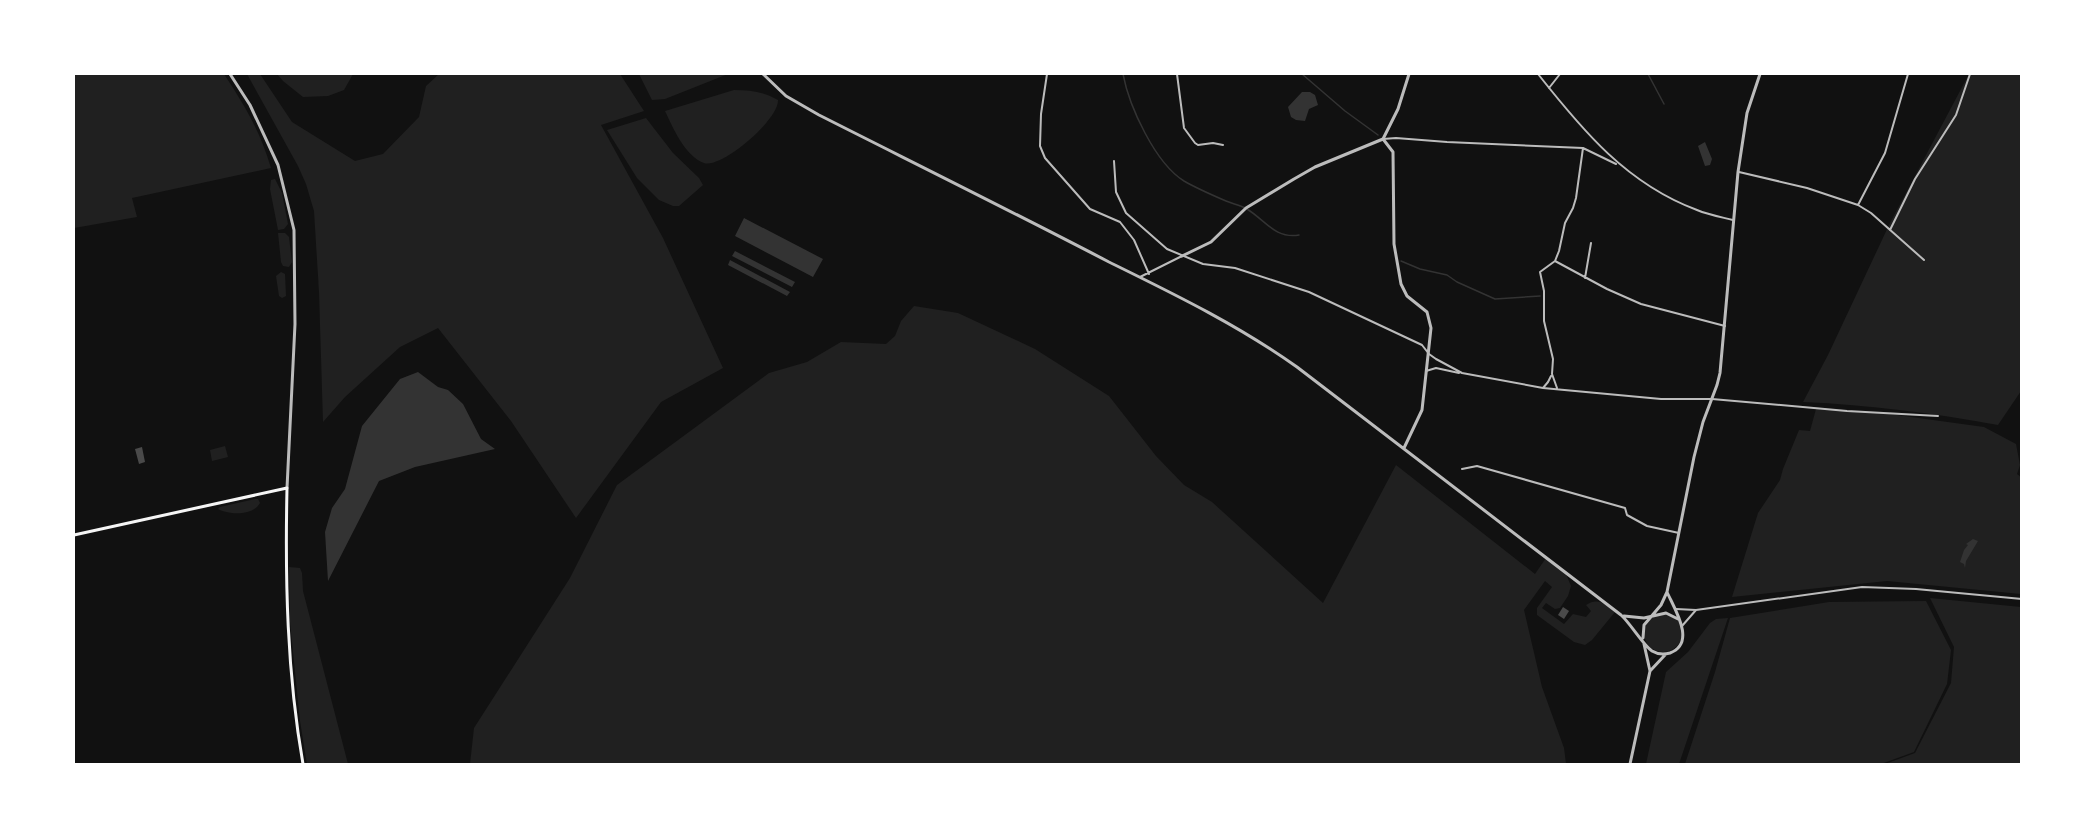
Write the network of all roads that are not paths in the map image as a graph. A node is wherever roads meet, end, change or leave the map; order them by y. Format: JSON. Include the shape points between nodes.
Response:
{"nodes":[{"id":1,"x":230,"y":74,"type":"edge"},
{"id":2,"x":763,"y":74,"type":"edge"},
{"id":3,"x":1047,"y":74,"type":"edge"},
{"id":4,"x":1177,"y":74,"type":"edge"},
{"id":5,"x":1409,"y":74,"type":"edge"},
{"id":6,"x":1538,"y":74,"type":"edge"},
{"id":7,"x":1560,"y":74,"type":"edge"},
{"id":8,"x":1760,"y":74,"type":"edge"},
{"id":9,"x":1908,"y":74,"type":"edge"},
{"id":10,"x":1970,"y":74,"type":"edge"},
{"id":11,"x":1549,"y":88,"type":"junction"},
{"id":12,"x":1383,"y":139,"type":"junction"},
{"id":13,"x":1223,"y":146,"type":"dead end"},
{"id":14,"x":1583,"y":148,"type":"junction"},
{"id":15,"x":1114,"y":161,"type":"dead end"},
{"id":16,"x":1619,"y":165,"type":"junction"},
{"id":17,"x":1738,"y":172,"type":"junction"},
{"id":18,"x":1858,"y":205,"type":"junction"},
{"id":19,"x":1733,"y":220,"type":"junction"},
{"id":20,"x":1890,"y":230,"type":"junction"},
{"id":21,"x":1592,"y":243,"type":"dead end"},
{"id":22,"x":1182,"y":256,"type":"junction"},
{"id":23,"x":1924,"y":260,"type":"dead end"},
{"id":24,"x":1555,"y":261,"type":"junction"},
{"id":25,"x":1149,"y":274,"type":"junction"},
{"id":26,"x":1140,"y":277,"type":"junction"},
{"id":27,"x":1585,"y":278,"type":"junction"},
{"id":28,"x":1725,"y":326,"type":"junction"},
{"id":29,"x":1429,"y":354,"type":"junction"},
{"id":30,"x":1426,"y":371,"type":"junction"},
{"id":31,"x":1462,"y":374,"type":"junction"},
{"id":32,"x":1552,"y":374,"type":"junction"},
{"id":33,"x":1543,"y":388,"type":"junction"},
{"id":34,"x":1557,"y":389,"type":"junction"},
{"id":35,"x":1712,"y":399,"type":"junction"},
{"id":36,"x":1938,"y":416,"type":"dead end"},
{"id":37,"x":1404,"y":448,"type":"junction"},
{"id":38,"x":1462,"y":469,"type":"dead end"},
{"id":39,"x":287,"y":488,"type":"junction"},
{"id":40,"x":1679,"y":533,"type":"junction"},
{"id":41,"x":74,"y":535,"type":"edge"},
{"id":42,"x":1667,"y":592,"type":"junction"},
{"id":43,"x":2022,"y":599,"type":"edge"},
{"id":44,"x":1675,"y":609,"type":"junction"},
{"id":45,"x":1696,"y":610,"type":"junction"},
{"id":46,"x":1661,"y":613,"type":"junction"},
{"id":47,"x":1621,"y":615,"type":"junction"},
{"id":48,"x":1653,"y":615,"type":"junction"},
{"id":49,"x":1679,"y":621,"type":"junction"},
{"id":50,"x":1682,"y":626,"type":"junction"},
{"id":51,"x":1644,"y":643,"type":"junction"},
{"id":52,"x":1665,"y":654,"type":"junction"},
{"id":53,"x":1650,"y":671,"type":"junction"},
{"id":54,"x":303,"y":765,"type":"edge"},
{"id":55,"x":1630,"y":765,"type":"edge"}],
"edges":[{"from":1,"to":39,"type":"street","via":[[250,105],[278,165],[294,230],[295,340]]},
{"from":2,"to":26,"type":"street","via":[[786,96],[819,115]]},
{"from":3,"to":25,"type":"street","via":[[1040,146],[1046,159],[1090,209],[1120,222],[1134,240]]},
{"from":4,"to":13,"type":"street","via":[[1184,128],[1198,145]]},
{"from":5,"to":12,"type":"street"},
{"from":6,"to":11,"type":"street"},
{"from":7,"to":11,"type":"street"},
{"from":8,"to":17,"type":"street","via":[[1747,113]]},
{"from":9,"to":18,"type":"street","via":[[1885,153]]},
{"from":10,"to":20,"type":"street","via":[[1956,115],[1915,179]]},
{"from":11,"to":16,"type":"street"},
{"from":12,"to":14,"type":"street"},
{"from":12,"to":22,"type":"street","via":[[1294,179],[1246,208],[1211,242]]},
{"from":12,"to":29,"type":"street","via":[[1393,152],[1395,251],[1401,284],[1407,296],[1427,312],[1431,328]]},
{"from":14,"to":16,"type":"street"},
{"from":14,"to":24,"type":"street","via":[[1574,208],[1565,223]]},
{"from":15,"to":22,"type":"street","via":[[1116,192],[1126,213],[1167,249]]},
{"from":16,"to":19,"type":"street","via":[[1649,187],[1697,210]]},
{"from":17,"to":18,"type":"street"},
{"from":17,"to":19,"type":"street"},
{"from":18,"to":20,"type":"street"},
{"from":19,"to":28,"type":"street"},
{"from":20,"to":23,"type":"street"},
{"from":21,"to":27,"type":"street"},
{"from":22,"to":25,"type":"street"},
{"from":22,"to":29,"type":"street","via":[[1308,292],[1422,345]]},
{"from":24,"to":27,"type":"street"},
{"from":24,"to":32,"type":"street","via":[[1540,272]]},
{"from":25,"to":26,"type":"street"},
{"from":26,"to":37,"type":"street","via":[[1263,343]]},
{"from":27,"to":28,"type":"street","via":[[1641,304]]},
{"from":28,"to":35,"type":"street","via":[[1720,373]]},
{"from":29,"to":30,"type":"street"},
{"from":29,"to":31,"type":"street"},
{"from":30,"to":31,"type":"street","via":[[1436,368]]},
{"from":30,"to":37,"type":"street","via":[[1422,410]]},
{"from":31,"to":33,"type":"street"},
{"from":32,"to":33,"type":"street"},
{"from":32,"to":34,"type":"street"},
{"from":33,"to":34,"type":"street"},
{"from":34,"to":35,"type":"street","via":[[1661,399]]},
{"from":35,"to":36,"type":"street"},
{"from":35,"to":40,"type":"street","via":[[1696,448]]},
{"from":37,"to":47,"type":"street"},
{"from":38,"to":40,"type":"street","via":[[1477,466],[1586,496],[1625,508],[1627,515],[1647,526]]},
{"from":39,"to":41,"type":"main road"},
{"from":39,"to":54,"type":"main road","via":[[288,648]]},
{"from":40,"to":42,"type":"street"},
{"from":42,"to":44,"type":"street"},
{"from":42,"to":48,"type":"street"},
{"from":43,"to":45,"type":"street","via":[[1862,587]]},
{"from":44,"to":45,"type":"street"},
{"from":44,"to":46,"type":"street"},
{"from":44,"to":49,"type":"street"},
{"from":45,"to":50,"type":"street"},
{"from":46,"to":48,"type":"street"},
{"from":46,"to":49,"type":"street"},
{"from":47,"to":48,"type":"street"},
{"from":47,"to":51,"type":"street"},
{"from":48,"to":51,"type":"street","via":[[1642,629]]},
{"from":49,"to":50,"type":"street"},
{"from":50,"to":52,"type":"street","via":[[1682,643]]},
{"from":51,"to":52,"type":"street","via":[[1654,652]]},
{"from":51,"to":53,"type":"street"},
{"from":52,"to":53,"type":"street"},
{"from":53,"to":55,"type":"street"}]}
